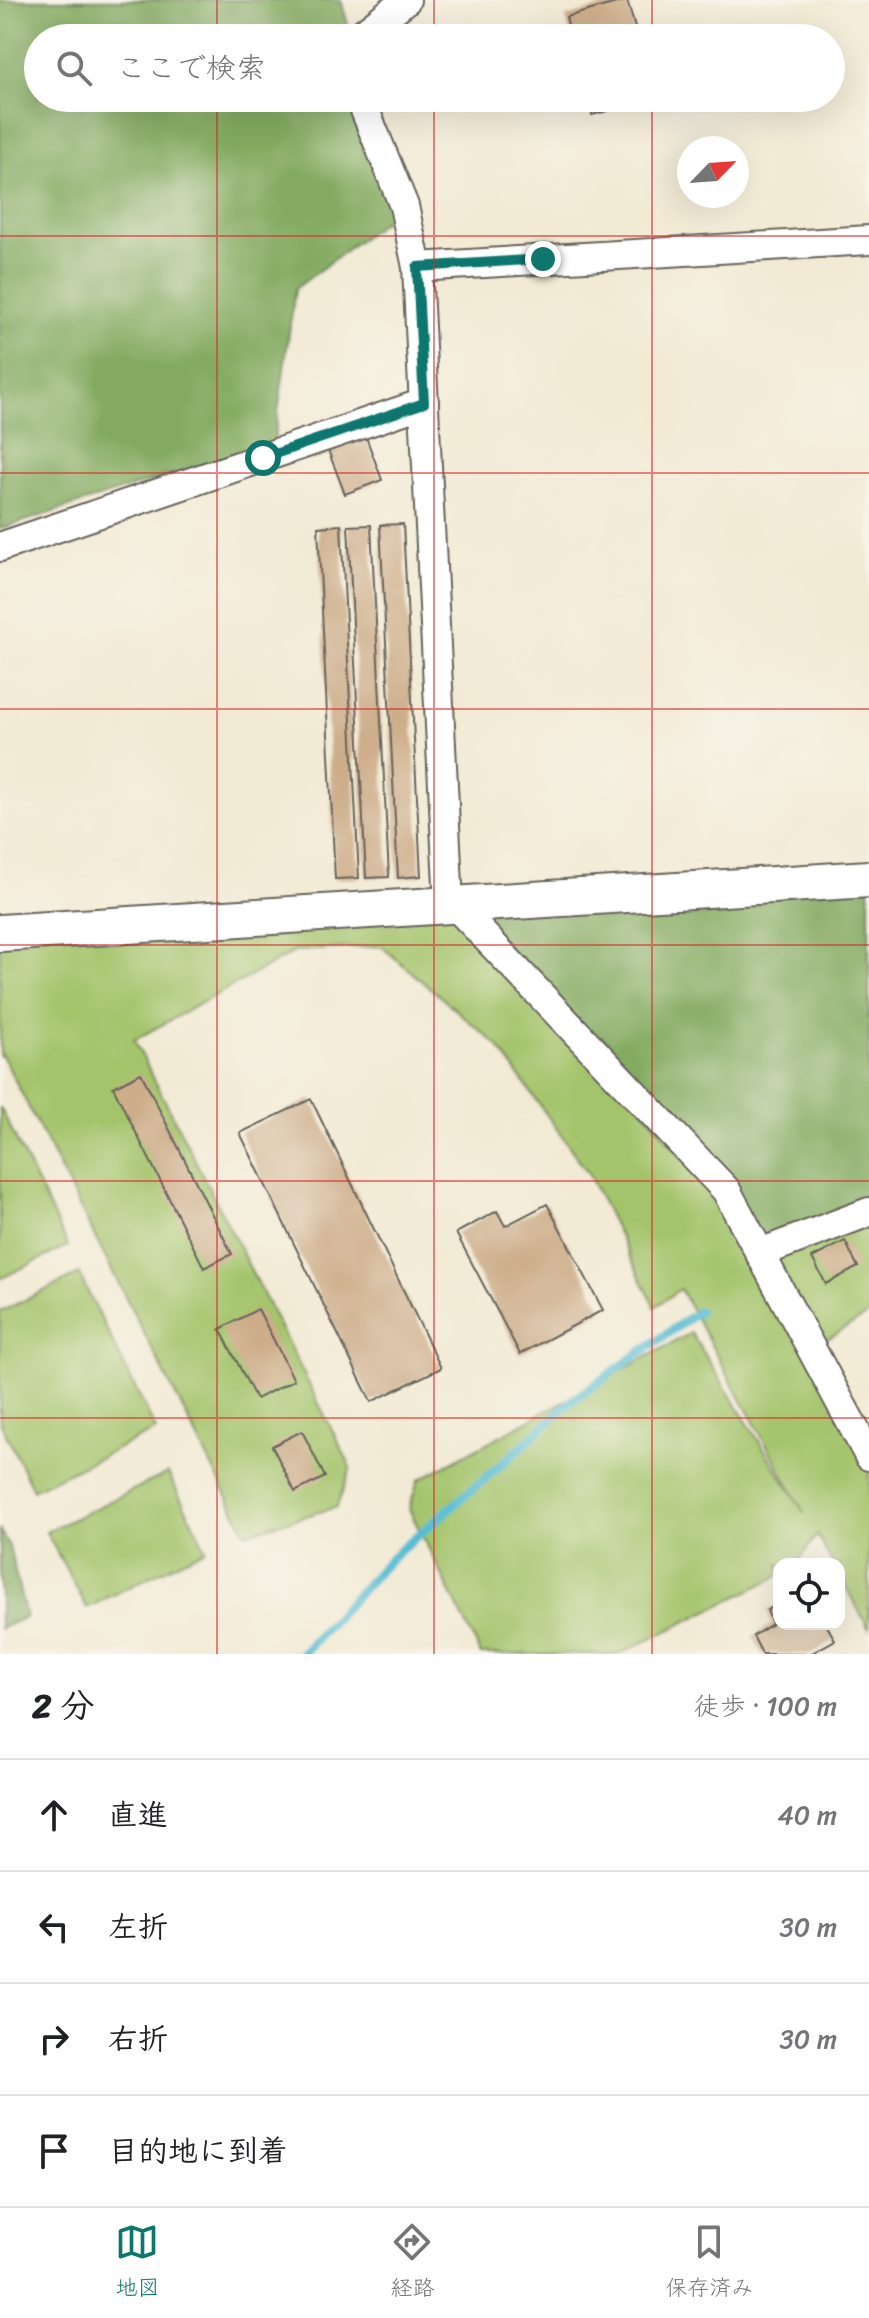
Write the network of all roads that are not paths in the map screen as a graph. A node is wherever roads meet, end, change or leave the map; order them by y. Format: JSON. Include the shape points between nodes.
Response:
{"nodes":[{"id":1,"x":406,"y":0,"type":"edge"},
{"id":2,"x":375,"y":24,"type":"edge"},
{"id":3,"x":366,"y":112,"type":"edge"},
{"id":4,"x":869,"y":240,"type":"edge"},
{"id":5,"x":417,"y":267,"type":"junction"},
{"id":6,"x":424,"y":403,"type":"junction"},
{"id":7,"x":0,"y":547,"type":"edge"},
{"id":8,"x":869,"y":879,"type":"edge"},
{"id":9,"x":452,"y":905,"type":"junction"},
{"id":10,"x":0,"y":933,"type":"edge"},
{"id":11,"x":869,"y":1212,"type":"edge"},
{"id":12,"x":760,"y":1253,"type":"junction"},
{"id":13,"x":869,"y":1456,"type":"edge"}],
"edges":[{"from":1,"to":2,"type":"street"},
{"from":3,"to":5,"type":"street","via":[[404,206]]},
{"from":4,"to":5,"type":"street"},
{"from":5,"to":6,"type":"street"},
{"from":6,"to":7,"type":"street"},
{"from":6,"to":9,"type":"street"},
{"from":8,"to":9,"type":"street"},
{"from":9,"to":10,"type":"street"},
{"from":9,"to":12,"type":"street","via":[[726,1190]]},
{"from":11,"to":12,"type":"street"},
{"from":12,"to":13,"type":"street"}]}
